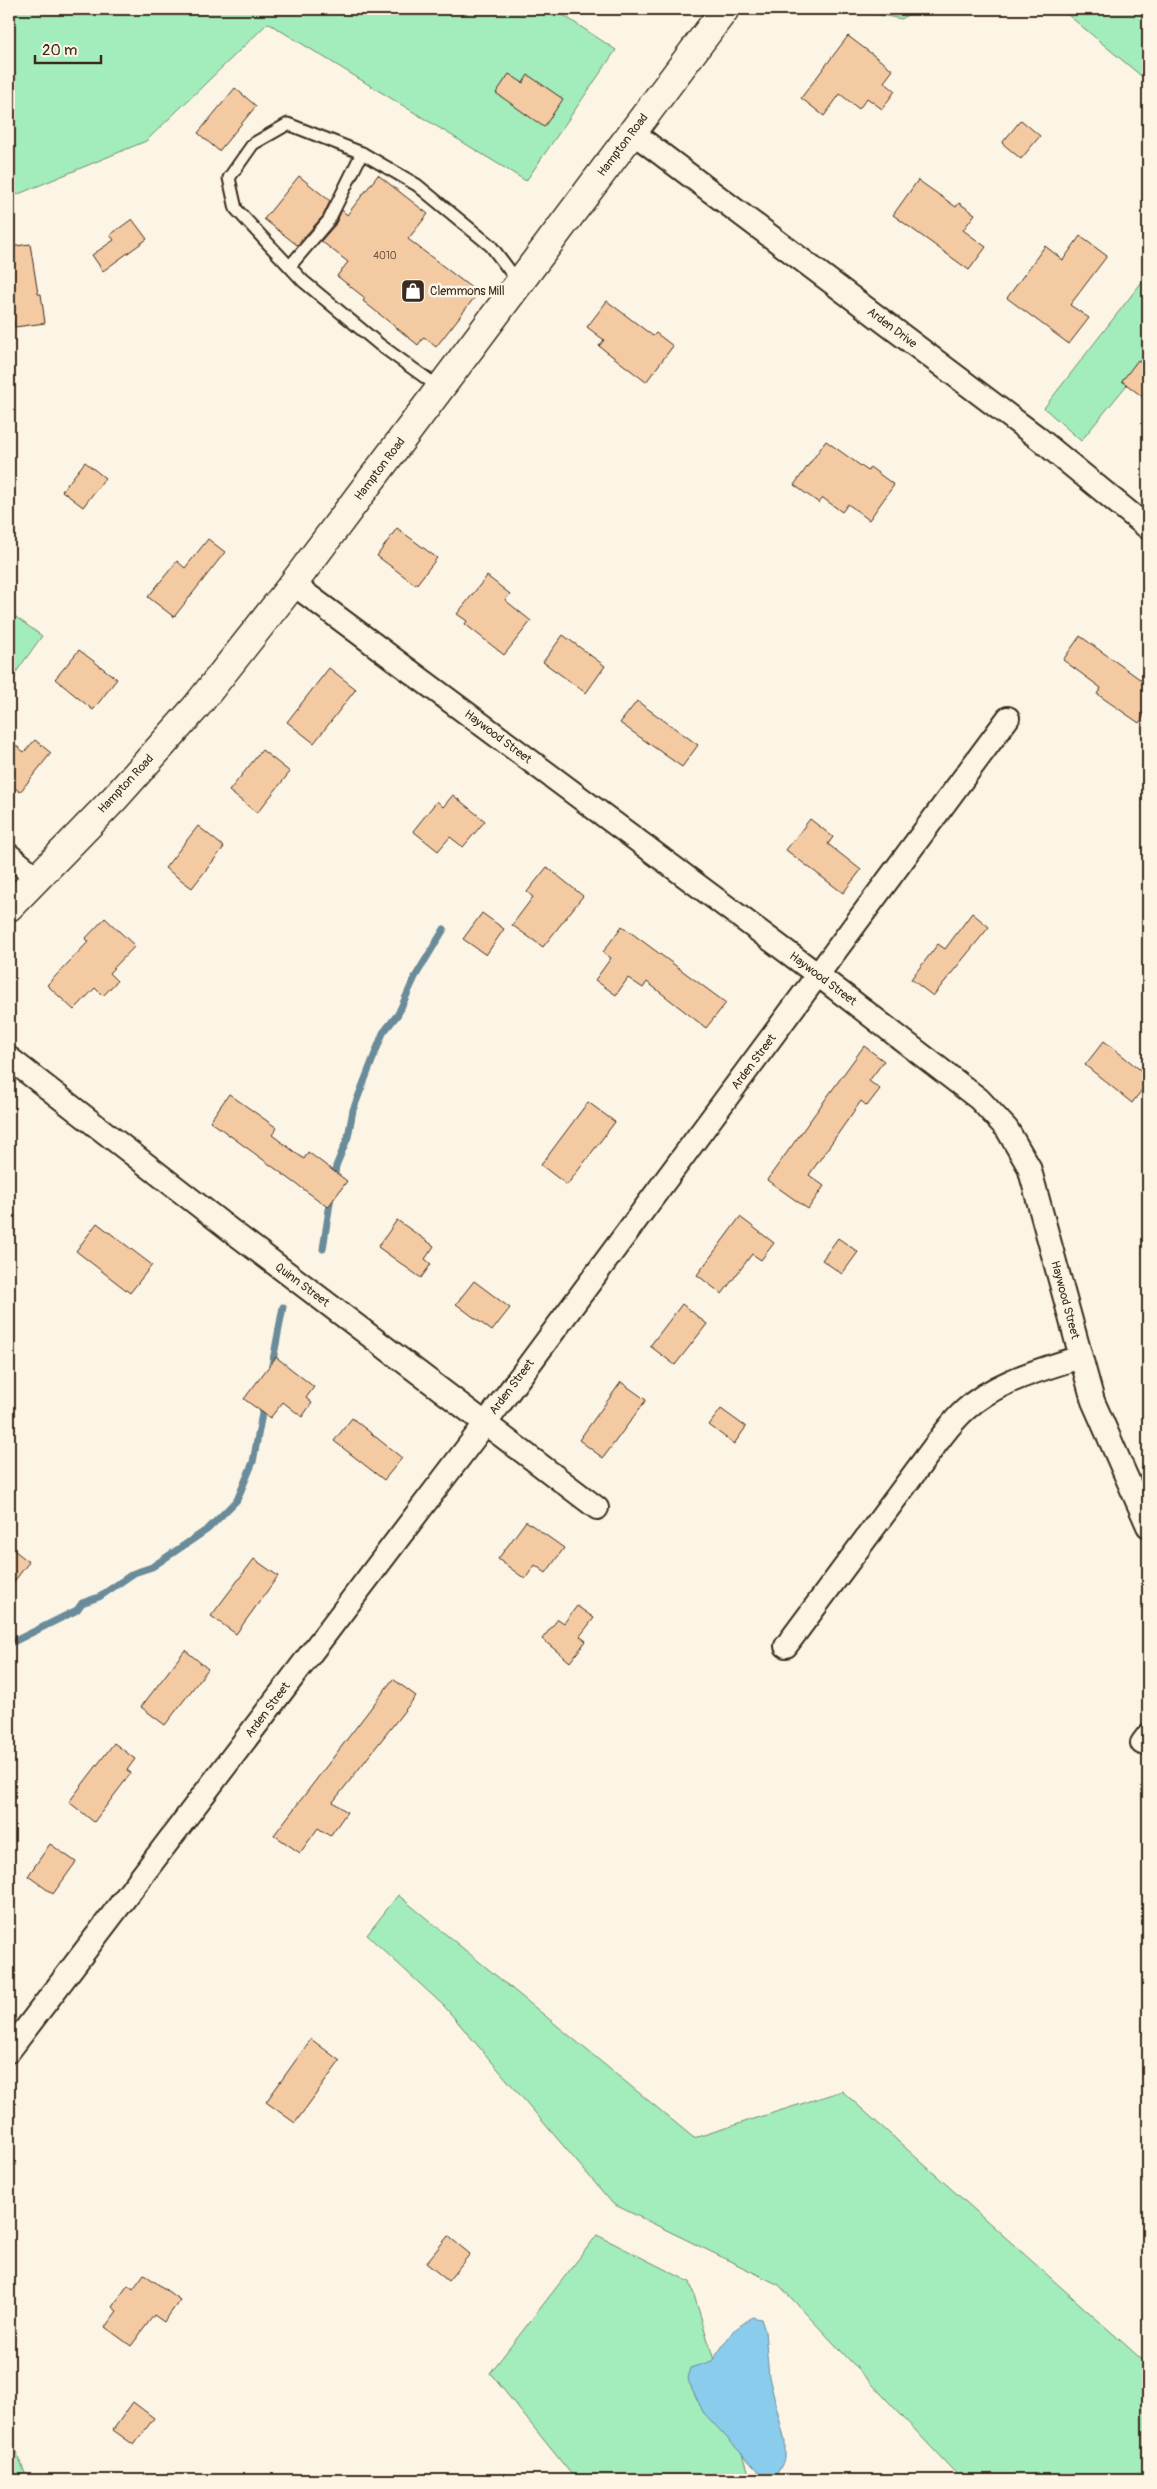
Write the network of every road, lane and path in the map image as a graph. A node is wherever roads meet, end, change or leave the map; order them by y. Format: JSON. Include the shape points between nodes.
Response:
{"nodes":[{"id":1,"x":725,"y":9,"type":"edge"},
{"id":2,"x":632,"y":132,"type":"junction"},
{"id":3,"x":362,"y":153,"type":"junction"},
{"id":4,"x":290,"y":266,"type":"junction"},
{"id":5,"x":519,"y":283,"type":"junction"},
{"id":6,"x":440,"y":388,"type":"junction"},
{"id":7,"x":1148,"y":528,"type":"edge"},
{"id":8,"x":293,"y":584,"type":"junction"},
{"id":9,"x":1008,"y":718,"type":"dead end"},
{"id":10,"x":9,"y":855,"type":"edge"},
{"id":11,"x":37,"y":878,"type":"junction"},
{"id":12,"x":9,"y":907,"type":"edge"},
{"id":13,"x":818,"y":975,"type":"junction"},
{"id":14,"x":9,"y":1058,"type":"edge"},
{"id":15,"x":1080,"y":1357,"type":"junction"},
{"id":16,"x":485,"y":1424,"type":"junction"},
{"id":17,"x":597,"y":1508,"type":"dead end"},
{"id":18,"x":1148,"y":1526,"type":"edge"},
{"id":19,"x":786,"y":1646,"type":"dead end"},
{"id":20,"x":9,"y":2051,"type":"edge"}],
"edges":[{"from":1,"to":2,"type":"main road","name":"Hampton Road"},
{"from":2,"to":5,"type":"main road","name":"Hampton Road"},
{"from":2,"to":7,"type":"street","name":"Arden Drive","via":[[1037,437]]},
{"from":3,"to":4,"type":"lane","via":[[329,220]]},
{"from":3,"to":4,"type":"lane","via":[[288,124],[253,144],[229,178],[236,209]]},
{"from":3,"to":5,"type":"lane","via":[[417,185],[483,240]]},
{"from":4,"to":6,"type":"lane","via":[[303,281],[380,345]]},
{"from":5,"to":6,"type":"main road","name":"Hampton Road"},
{"from":6,"to":8,"type":"main road","name":"Hampton Road"},
{"from":8,"to":11,"type":"main road","name":"Hampton Road","via":[[196,707]]},
{"from":8,"to":13,"type":"street","name":"Haywood Street"},
{"from":9,"to":13,"type":"street","name":"Arden Street"},
{"from":10,"to":11,"type":"street"},
{"from":11,"to":12,"type":"main road","name":"Hampton Road"},
{"from":13,"to":15,"type":"street","name":"Haywood Street","via":[[979,1099],[1007,1129],[1029,1167]]},
{"from":13,"to":16,"type":"street","name":"Arden Street"},
{"from":14,"to":16,"type":"street","name":"Quinn Street"},
{"from":15,"to":18,"type":"street","name":"Haywood Street","via":[[1093,1401]]},
{"from":15,"to":19,"type":"street","via":[[1019,1377],[965,1409]]},
{"from":16,"to":17,"type":"street","name":"Quinn Street"},
{"from":16,"to":20,"type":"street","name":"Arden Street"}]}
